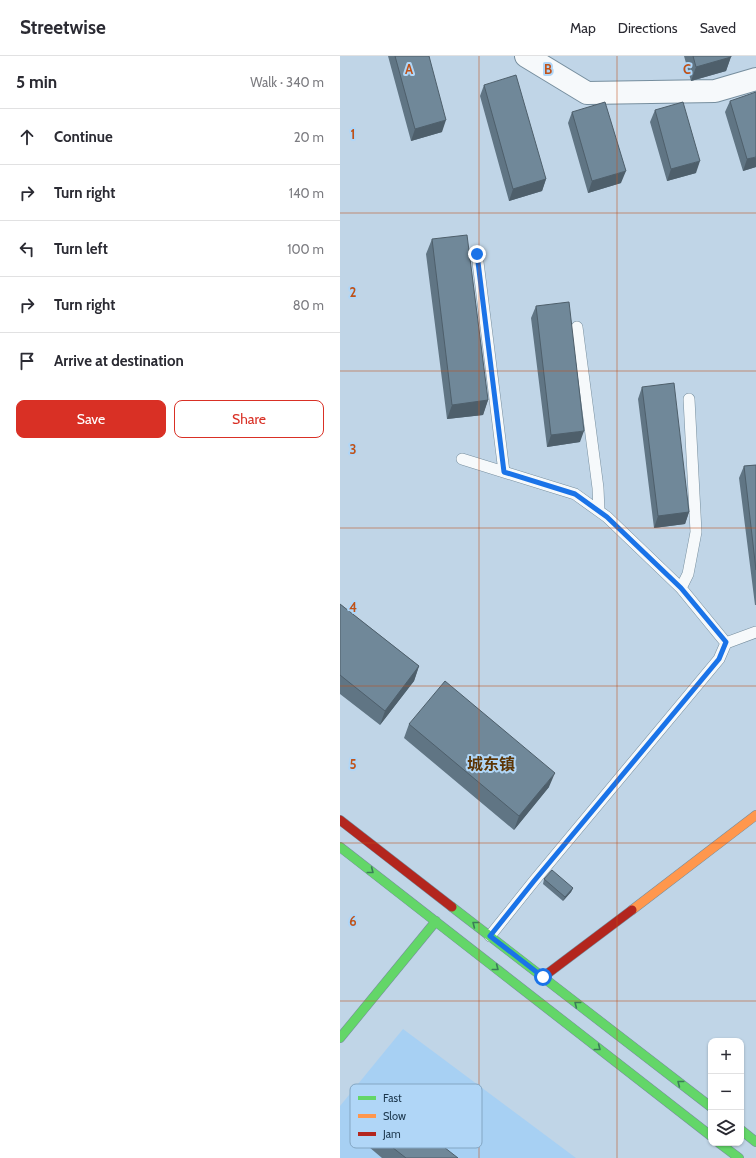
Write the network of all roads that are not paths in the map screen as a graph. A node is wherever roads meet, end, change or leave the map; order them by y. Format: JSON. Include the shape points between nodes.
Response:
{"nodes":[{"id":1,"x":526,"y":56,"type":"edge"},
{"id":2,"x":756,"y":79,"type":"edge"},
{"id":3,"x":477,"y":254,"type":"dead end"},
{"id":4,"x":577,"y":327,"type":"dead end"},
{"id":5,"x":689,"y":399,"type":"dead end"},
{"id":6,"x":462,"y":459,"type":"dead end"},
{"id":7,"x":504,"y":472,"type":"junction"},
{"id":8,"x":599,"y":511,"type":"junction"},
{"id":9,"x":681,"y":588,"type":"junction"},
{"id":10,"x":756,"y":632,"type":"edge"},
{"id":11,"x":726,"y":642,"type":"junction"},
{"id":12,"x":756,"y":815,"type":"edge"},
{"id":13,"x":340,"y":820,"type":"edge"},
{"id":14,"x":340,"y":847,"type":"edge"},
{"id":15,"x":443,"y":913,"type":"junction"},
{"id":16,"x":483,"y":944,"type":"junction"},
{"id":17,"x":536,"y":986,"type":"junction"},
{"id":18,"x":340,"y":1038,"type":"edge"},
{"id":19,"x":708,"y":1105,"type":"edge"},
{"id":20,"x":744,"y":1132,"type":"edge"},
{"id":21,"x":708,"y":1133,"type":"edge"},
{"id":22,"x":756,"y":1142,"type":"edge"},
{"id":23,"x":723,"y":1146,"type":"edge"},
{"id":24,"x":739,"y":1158,"type":"edge"}],
"edges":[{"from":1,"to":2,"type":"street","via":[[587,93],[715,90]]},
{"from":3,"to":7,"type":"lane"},
{"from":4,"to":8,"type":"lane"},
{"from":5,"to":9,"type":"lane","via":[[696,532],[688,574]]},
{"from":6,"to":7,"type":"lane"},
{"from":7,"to":8,"type":"lane","via":[[575,494]]},
{"from":8,"to":9,"type":"lane"},
{"from":9,"to":11,"type":"lane"},
{"from":10,"to":11,"type":"lane"},
{"from":11,"to":16,"type":"lane","via":[[719,659]]},
{"from":12,"to":17,"type":"main road"},
{"from":13,"to":15,"type":"main road"},
{"from":14,"to":15,"type":"main road","one_way":true},
{"from":16,"to":15,"type":"main road","one_way":true},
{"from":15,"to":16,"type":"main road"},
{"from":15,"to":18,"type":"main road"},
{"from":16,"to":17,"type":"main road"},
{"from":16,"to":17,"type":"main road","one_way":true},
{"from":19,"to":17,"type":"main road","one_way":true},
{"from":17,"to":21,"type":"main road","one_way":true},
{"from":20,"to":22,"type":"main road"},
{"from":23,"to":24,"type":"main road"}]}
